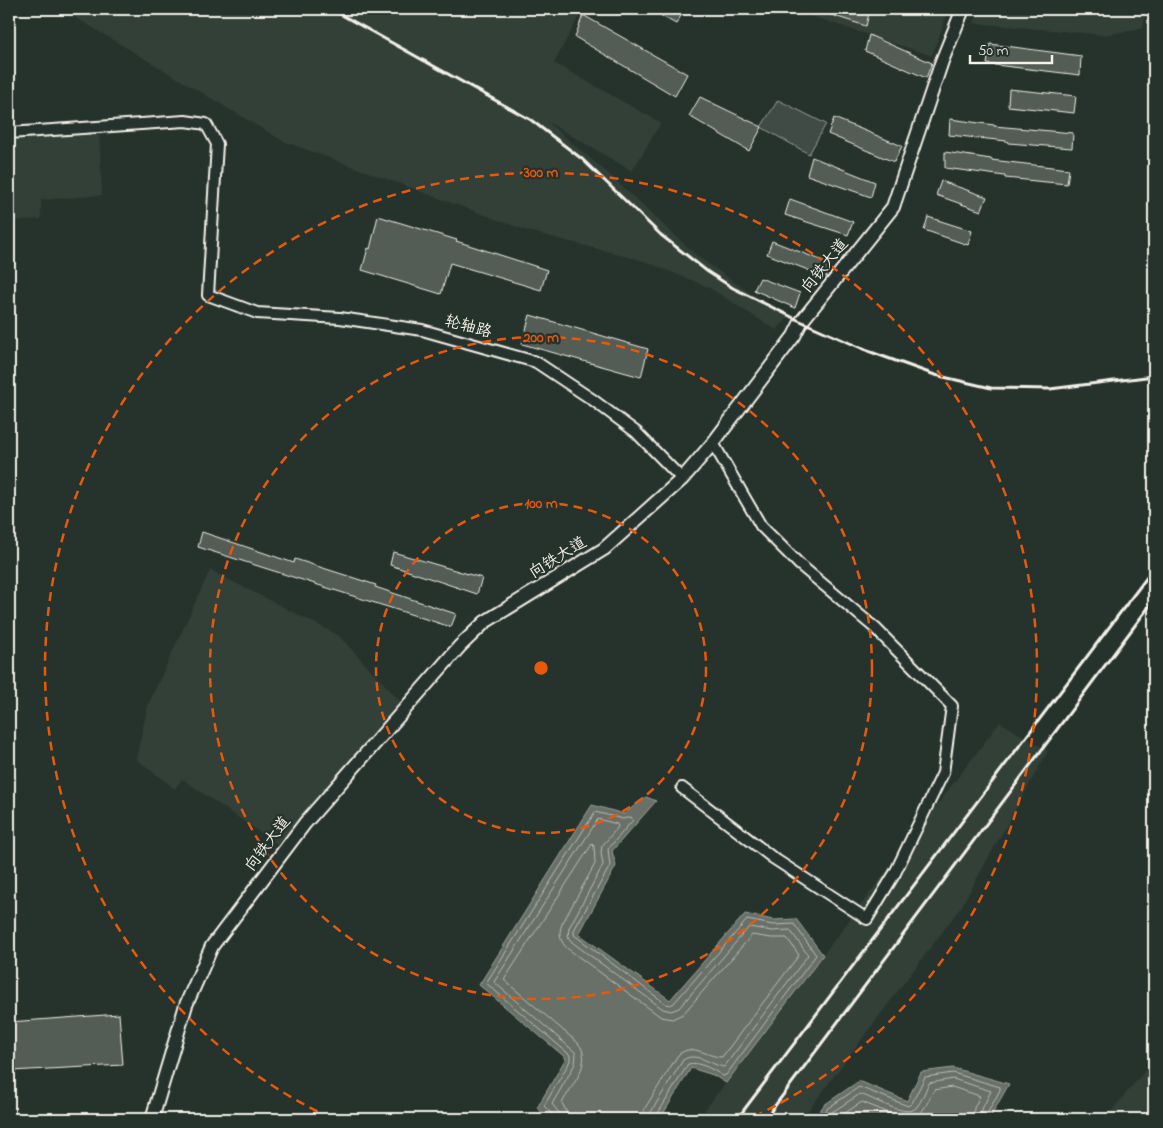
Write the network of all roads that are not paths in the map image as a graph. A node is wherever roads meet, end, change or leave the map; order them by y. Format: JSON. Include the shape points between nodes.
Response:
{"nodes":[{"id":1,"x":963,"y":9,"type":"edge"},
{"id":2,"x":9,"y":133,"type":"edge"},
{"id":3,"x":713,"y":443,"type":"junction"},
{"id":4,"x":682,"y":479,"type":"junction"},
{"id":5,"x":682,"y":788,"type":"dead end"},
{"id":6,"x":152,"y":1119,"type":"edge"}],
"edges":[{"from":1,"to":3,"type":"street","name":"向铁大道","via":[[893,207],[801,322],[794,336]]},
{"from":2,"to":4,"type":"street","name":"轮轴路","via":[[185,121],[206,124],[217,144],[208,295],[257,313],[340,318],[422,330],[536,362],[636,432]]},
{"from":3,"to":4,"type":"street","name":"向铁大道"},
{"from":3,"to":5,"type":"street","via":[[761,526],[800,565],[874,628],[952,706],[943,773],[896,873],[867,920],[773,858]]},
{"from":4,"to":6,"type":"street","name":"向铁大道","via":[[604,549],[485,622],[460,646],[304,823],[212,946],[186,1005]]}]}
